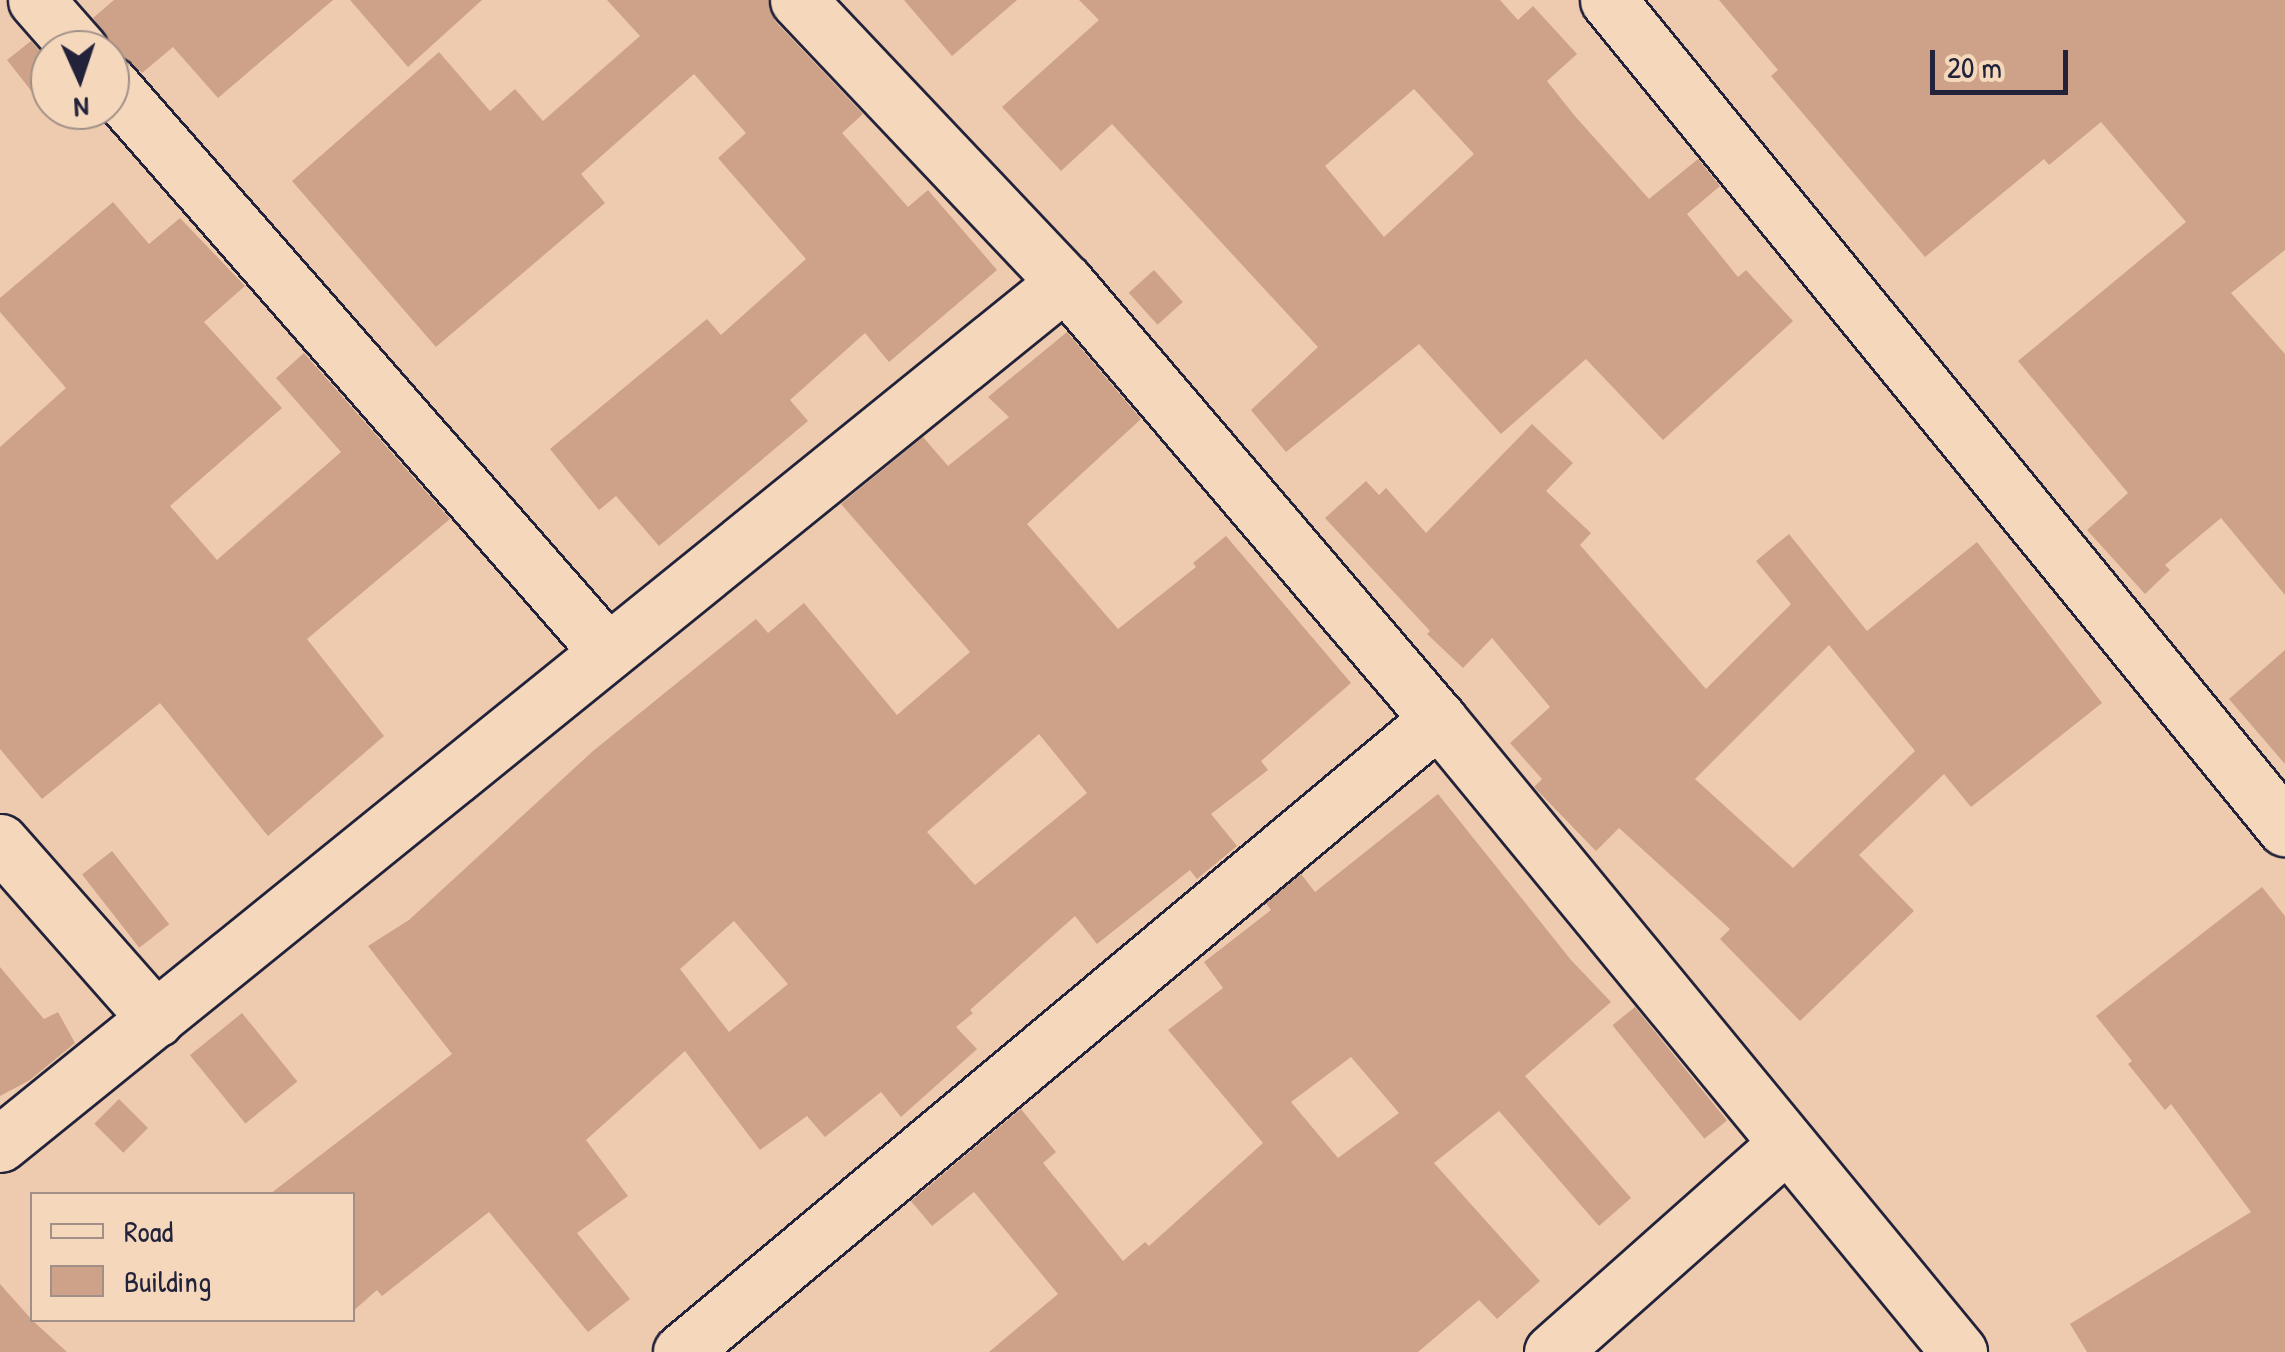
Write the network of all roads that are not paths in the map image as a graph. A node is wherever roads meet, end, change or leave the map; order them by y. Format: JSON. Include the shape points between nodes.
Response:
{"nodes":[{"id":1,"x":36,"y":0,"type":"edge"},
{"id":2,"x":798,"y":0,"type":"edge"},
{"id":3,"x":1608,"y":0,"type":"edge"},
{"id":4,"x":62,"y":30,"type":"edge"},
{"id":5,"x":130,"y":107,"type":"edge"},
{"id":6,"x":1065,"y":282,"type":"junction"},
{"id":7,"x":608,"y":652,"type":"junction"},
{"id":8,"x":1438,"y":718,"type":"junction"},
{"id":9,"x":2285,"y":828,"type":"edge"},
{"id":10,"x":0,"y":842,"type":"edge"},
{"id":11,"x":156,"y":1019,"type":"junction"},
{"id":12,"x":1787,"y":1143,"type":"junction"},
{"id":13,"x":0,"y":1144,"type":"edge"},
{"id":14,"x":681,"y":1352,"type":"edge"},
{"id":15,"x":1552,"y":1352,"type":"edge"},
{"id":16,"x":1959,"y":1352,"type":"edge"}],
"edges":[{"from":1,"to":4,"type":"street"},
{"from":2,"to":6,"type":"street"},
{"from":3,"to":9,"type":"street"},
{"from":5,"to":7,"type":"street"},
{"from":6,"to":7,"type":"street"},
{"from":6,"to":8,"type":"street"},
{"from":7,"to":11,"type":"street"},
{"from":8,"to":12,"type":"street"},
{"from":8,"to":14,"type":"street"},
{"from":10,"to":11,"type":"street"},
{"from":11,"to":13,"type":"street"},
{"from":12,"to":15,"type":"street"},
{"from":12,"to":16,"type":"street"}]}
